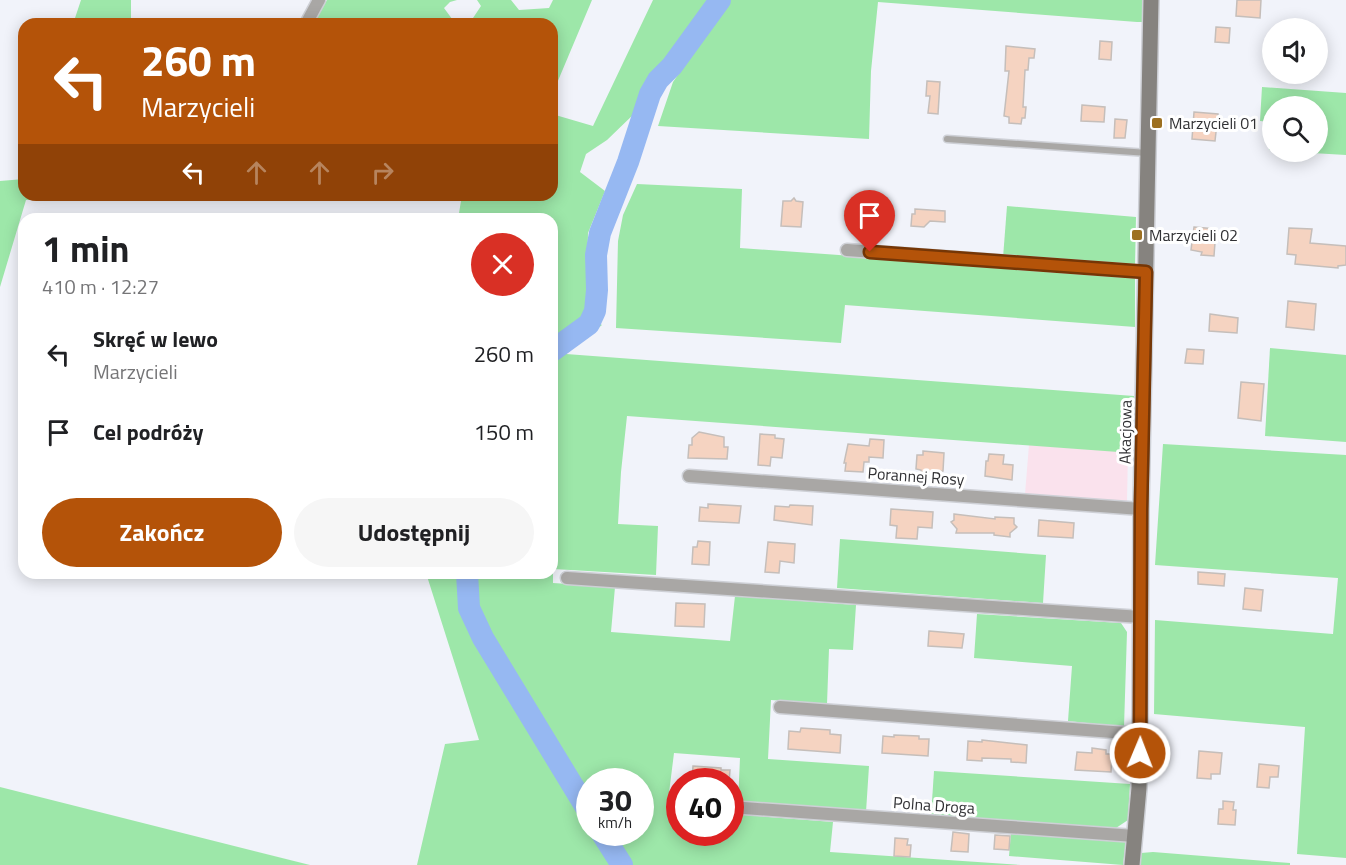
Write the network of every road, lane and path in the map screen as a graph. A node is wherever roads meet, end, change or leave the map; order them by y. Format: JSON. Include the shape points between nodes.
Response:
{"nodes":[{"id":1,"x":319,"y":0,"type":"edge"},
{"id":2,"x":1151,"y":0,"type":"edge"},
{"id":3,"x":309,"y":18,"type":"edge"},
{"id":4,"x":947,"y":139,"type":"dead end"},
{"id":5,"x":1149,"y":153,"type":"junction"},
{"id":6,"x":847,"y":250,"type":"dead end"},
{"id":7,"x":1146,"y":272,"type":"junction"},
{"id":8,"x":688,"y":477,"type":"dead end"},
{"id":9,"x":1141,"y":509,"type":"junction"},
{"id":10,"x":567,"y":578,"type":"dead end"},
{"id":11,"x":1141,"y":617,"type":"junction"},
{"id":12,"x":780,"y":707,"type":"dead end"},
{"id":13,"x":1140,"y":736,"type":"junction"},
{"id":14,"x":744,"y":808,"type":"edge"},
{"id":15,"x":1135,"y":836,"type":"junction"},
{"id":16,"x":1132,"y":865,"type":"edge"}],
"edges":[{"from":1,"to":3,"type":"street"},
{"from":2,"to":5,"type":"street","name":"Akacjowa"},
{"from":4,"to":5,"type":"lane"},
{"from":5,"to":7,"type":"street","name":"Akacjowa"},
{"from":6,"to":7,"type":"street"},
{"from":7,"to":9,"type":"street","name":"Akacjowa"},
{"from":8,"to":9,"type":"street","name":"Porannej Rosy"},
{"from":9,"to":11,"type":"street","name":"Akacjowa"},
{"from":10,"to":11,"type":"street"},
{"from":11,"to":13,"type":"street","name":"Akacjowa"},
{"from":12,"to":13,"type":"street"},
{"from":13,"to":15,"type":"street","name":"Akacjowa"},
{"from":14,"to":15,"type":"street","name":"Polna Droga"},
{"from":15,"to":16,"type":"street","name":"Akacjowa"}]}
